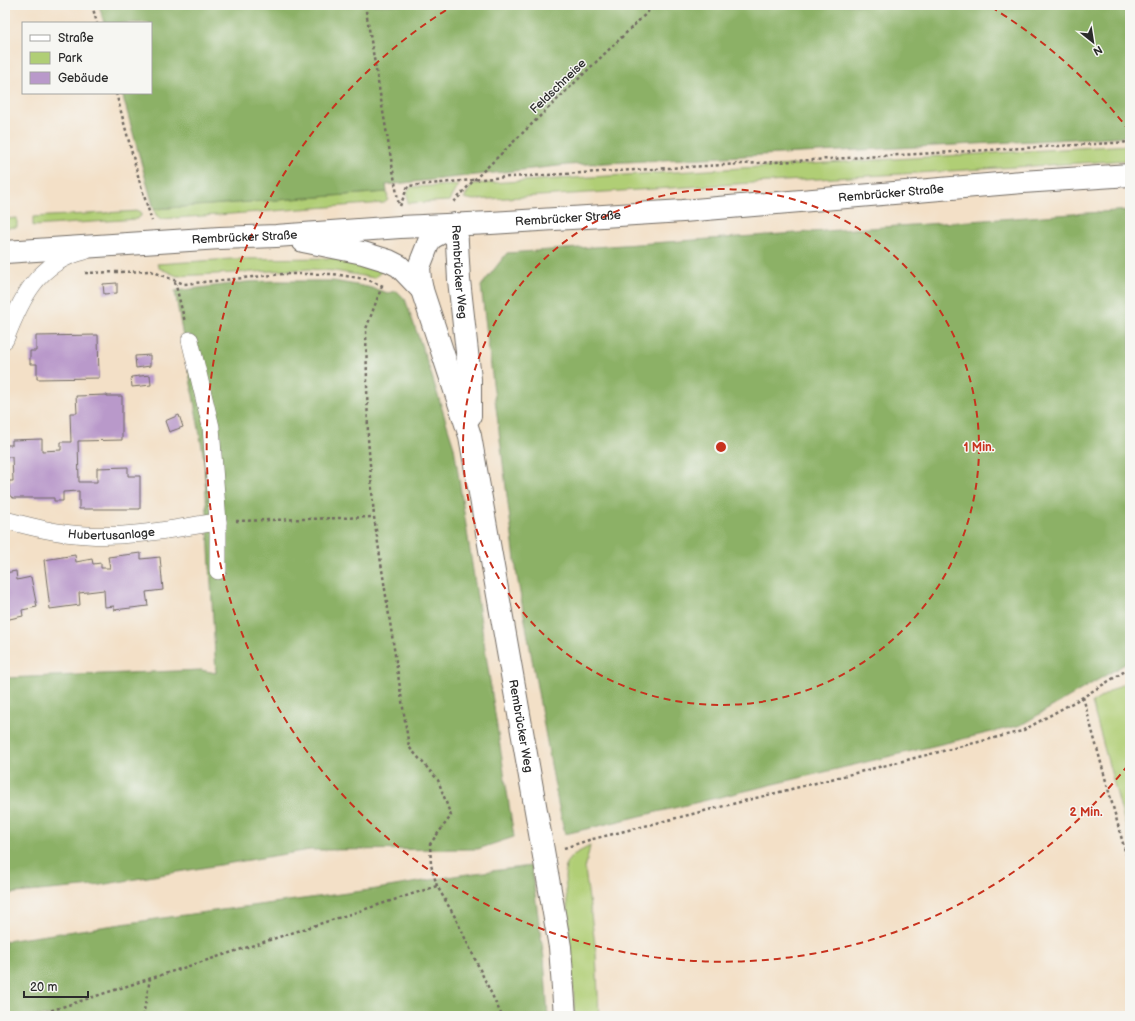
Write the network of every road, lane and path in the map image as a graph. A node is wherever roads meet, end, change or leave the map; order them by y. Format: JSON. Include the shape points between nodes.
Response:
{"nodes":[{"id":1,"x":92,"y":5,"type":"edge"},
{"id":2,"x":365,"y":5,"type":"edge"},
{"id":3,"x":655,"y":5,"type":"edge"},
{"id":4,"x":97,"y":22,"type":"edge"},
{"id":5,"x":116,"y":94,"type":"edge"},
{"id":6,"x":1130,"y":142,"type":"edge"},
{"id":7,"x":1130,"y":175,"type":"edge"},
{"id":8,"x":474,"y":180,"type":"junction"},
{"id":9,"x":399,"y":207,"type":"junction"},
{"id":10,"x":407,"y":207,"type":"dead end"},
{"id":11,"x":454,"y":214,"type":"junction"},
{"id":12,"x":276,"y":236,"type":"junction"},
{"id":13,"x":159,"y":242,"type":"junction"},
{"id":14,"x":112,"y":245,"type":"junction"},
{"id":15,"x":5,"y":252,"type":"edge"},
{"id":16,"x":399,"y":266,"type":"junction"},
{"id":17,"x":78,"y":274,"type":"dead end"},
{"id":18,"x":175,"y":282,"type":"junction"},
{"id":19,"x":382,"y":286,"type":"junction"},
{"id":20,"x":422,"y":290,"type":"junction"},
{"id":21,"x":5,"y":340,"type":"edge"},
{"id":22,"x":190,"y":340,"type":"joint"},
{"id":23,"x":470,"y":436,"type":"junction"},
{"id":24,"x":374,"y":517,"type":"junction"},
{"id":25,"x":5,"y":520,"type":"edge"},
{"id":26,"x":218,"y":522,"type":"junction"},
{"id":27,"x":218,"y":571,"type":"dead end"},
{"id":28,"x":1130,"y":668,"type":"edge"},
{"id":29,"x":1083,"y":697,"type":"junction"},
{"id":30,"x":544,"y":854,"type":"junction"},
{"id":31,"x":1130,"y":869,"type":"edge"},
{"id":32,"x":438,"y":886,"type":"junction"},
{"id":33,"x":150,"y":979,"type":"junction"},
{"id":34,"x":34,"y":1016,"type":"edge"},
{"id":35,"x":143,"y":1016,"type":"edge"},
{"id":36,"x":502,"y":1016,"type":"edge"},
{"id":37,"x":565,"y":1016,"type":"edge"}],
"edges":[{"from":1,"to":4,"type":"path"},
{"from":2,"to":9,"type":"path"},
{"from":3,"to":8,"type":"path","name":"Feldschneise"},
{"from":5,"to":13,"type":"path"},
{"from":6,"to":8,"type":"path"},
{"from":7,"to":11,"type":"main road","name":"Rembrücker Straße","via":[[683,211],[491,223]]},
{"from":8,"to":9,"type":"path","via":[[408,186]]},
{"from":8,"to":11,"type":"path","name":"Feldschneise"},
{"from":9,"to":10,"type":"path"},
{"from":11,"to":12,"type":"main road","name":"Rembrücker Straße","via":[[400,227]]},
{"from":11,"to":20,"type":"main road","name":"Rembrücker Weg","via":[[430,239],[420,267]]},
{"from":11,"to":23,"type":"main road","name":"Rembrücker Weg","via":[[470,379]]},
{"from":12,"to":13,"type":"main road","name":"Rembrücker Straße"},
{"from":12,"to":16,"type":"main road","via":[[363,253]]},
{"from":13,"to":14,"type":"main road","name":"Rembrücker Straße"},
{"from":14,"to":15,"type":"main road","name":"Rembrücker Straße"},
{"from":14,"to":21,"type":"street","via":[[74,254],[47,269],[24,296]]},
{"from":16,"to":19,"type":"path"},
{"from":16,"to":20,"type":"main road"},
{"from":17,"to":18,"type":"path","via":[[151,272]]},
{"from":18,"to":19,"type":"path","via":[[184,284],[283,274],[334,274],[366,279]]},
{"from":18,"to":22,"type":"path"},
{"from":19,"to":24,"type":"path","via":[[366,329],[368,438]]},
{"from":20,"to":23,"type":"main road","name":"Rembrücker Weg"},
{"from":22,"to":26,"type":"street","via":[[211,427]]},
{"from":23,"to":30,"type":"main road","name":"Rembrücker Weg"},
{"from":24,"to":26,"type":"path"},
{"from":24,"to":32,"type":"path","via":[[409,747],[438,780],[451,816],[430,844],[431,865]]},
{"from":25,"to":26,"type":"street","name":"Hubertusanlage","via":[[31,527],[86,535],[131,534]]},
{"from":26,"to":27,"type":"street"},
{"from":28,"to":29,"type":"path"},
{"from":29,"to":30,"type":"path","via":[[1022,731],[589,840]]},
{"from":29,"to":31,"type":"path"},
{"from":30,"to":37,"type":"main road","name":"Rembrücker Weg","via":[[560,947]]},
{"from":32,"to":33,"type":"path"},
{"from":32,"to":36,"type":"path"},
{"from":33,"to":34,"type":"path"},
{"from":33,"to":35,"type":"path"}]}
